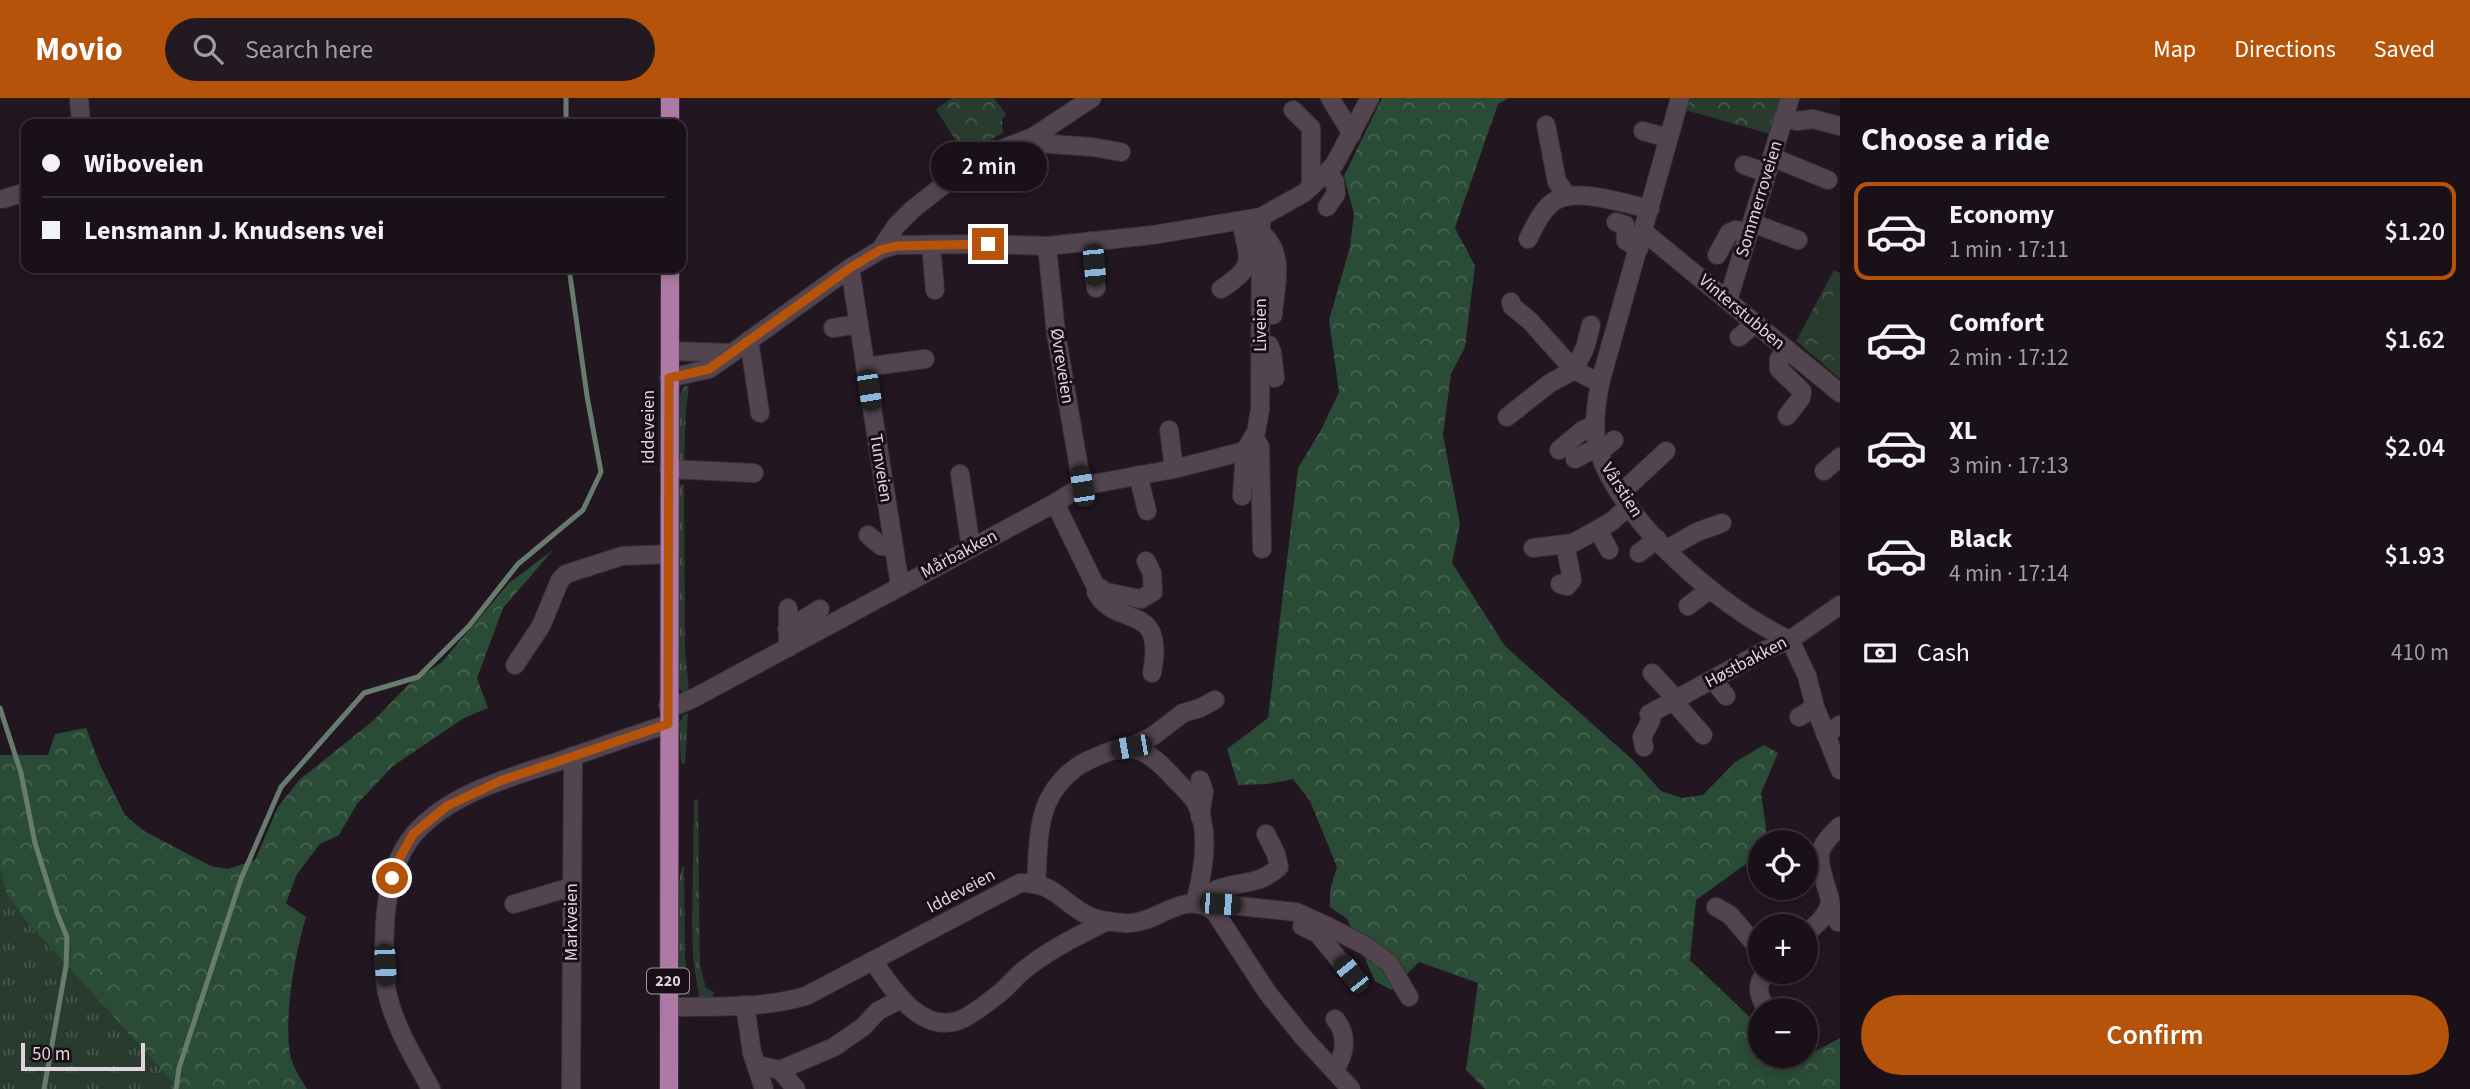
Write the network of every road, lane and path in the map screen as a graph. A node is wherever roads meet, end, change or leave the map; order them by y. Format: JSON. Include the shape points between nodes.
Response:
{"nodes":[{"id":1,"x":79,"y":98,"type":"edge"},
{"id":2,"x":670,"y":98,"type":"edge"},
{"id":3,"x":1092,"y":98,"type":"edge"},
{"id":4,"x":1330,"y":98,"type":"edge"},
{"id":5,"x":1370,"y":98,"type":"edge"},
{"id":6,"x":1680,"y":98,"type":"edge"},
{"id":7,"x":1790,"y":98,"type":"edge"},
{"id":8,"x":1293,"y":110,"type":"dead end"},
{"id":9,"x":1783,"y":118,"type":"junction"},
{"id":10,"x":81,"y":119,"type":"edge"},
{"id":11,"x":670,"y":119,"type":"edge"},
{"id":12,"x":1546,"y":125,"type":"dead end"},
{"id":13,"x":1840,"y":126,"type":"edge"},
{"id":14,"x":1643,"y":131,"type":"dead end"},
{"id":15,"x":1352,"y":134,"type":"junction"},
{"id":16,"x":1668,"y":138,"type":"junction"},
{"id":17,"x":1019,"y":142,"type":"junction"},
{"id":18,"x":998,"y":150,"type":"junction"},
{"id":19,"x":1121,"y":152,"type":"dead end"},
{"id":20,"x":1744,"y":165,"type":"dead end"},
{"id":21,"x":1769,"y":165,"type":"junction"},
{"id":22,"x":1328,"y":172,"type":"junction"},
{"id":23,"x":1002,"y":177,"type":"dead end"},
{"id":24,"x":1828,"y":180,"type":"dead end"},
{"id":25,"x":1311,"y":187,"type":"junction"},
{"id":26,"x":21,"y":193,"type":"edge"},
{"id":27,"x":1567,"y":196,"type":"junction"},
{"id":28,"x":1,"y":198,"type":"edge"},
{"id":29,"x":1327,"y":207,"type":"dead end"},
{"id":30,"x":1650,"y":209,"type":"junction"},
{"id":31,"x":1241,"y":221,"type":"junction"},
{"id":32,"x":1616,"y":222,"type":"dead end"},
{"id":33,"x":1261,"y":225,"type":"junction"},
{"id":34,"x":1750,"y":228,"type":"junction"},
{"id":35,"x":1528,"y":239,"type":"dead end"},
{"id":36,"x":1641,"y":240,"type":"junction"},
{"id":37,"x":1798,"y":240,"type":"dead end"},
{"id":38,"x":1092,"y":241,"type":"junction"},
{"id":39,"x":931,"y":245,"type":"junction"},
{"id":40,"x":1047,"y":246,"type":"junction"},
{"id":41,"x":880,"y":250,"type":"junction"},
{"id":42,"x":1717,"y":255,"type":"dead end"},
{"id":43,"x":850,"y":268,"type":"junction"},
{"id":44,"x":670,"y":273,"type":"edge"},
{"id":45,"x":1096,"y":288,"type":"dead end"},
{"id":46,"x":1221,"y":289,"type":"dead end"},
{"id":47,"x":936,"y":290,"type":"dead end"},
{"id":48,"x":1728,"y":300,"type":"junction"},
{"id":49,"x":1511,"y":302,"type":"dead end"},
{"id":50,"x":1273,"y":315,"type":"dead end"},
{"id":51,"x":1756,"y":323,"type":"junction"},
{"id":52,"x":859,"y":324,"type":"junction"},
{"id":53,"x":1591,"y":325,"type":"dead end"},
{"id":54,"x":833,"y":328,"type":"dead end"},
{"id":55,"x":1739,"y":337,"type":"dead end"},
{"id":56,"x":1255,"y":339,"type":"junction"},
{"id":57,"x":749,"y":340,"type":"junction"},
{"id":58,"x":1787,"y":349,"type":"junction"},
{"id":59,"x":670,"y":351,"type":"junction"},
{"id":60,"x":732,"y":353,"type":"junction"},
{"id":61,"x":925,"y":359,"type":"dead end"},
{"id":62,"x":865,"y":368,"type":"junction"},
{"id":63,"x":1574,"y":370,"type":"junction"},
{"id":64,"x":669,"y":378,"type":"junction"},
{"id":65,"x":1275,"y":378,"type":"dead end"},
{"id":66,"x":1600,"y":383,"type":"junction"},
{"id":67,"x":1840,"y":393,"type":"edge"},
{"id":68,"x":760,"y":413,"type":"dead end"},
{"id":69,"x":1787,"y":415,"type":"dead end"},
{"id":70,"x":1507,"y":417,"type":"dead end"},
{"id":71,"x":1594,"y":425,"type":"junction"},
{"id":72,"x":1169,"y":430,"type":"dead end"},
{"id":73,"x":1251,"y":440,"type":"junction"},
{"id":74,"x":1604,"y":447,"type":"junction"},
{"id":75,"x":1666,"y":452,"type":"dead end"},
{"id":76,"x":1840,"y":457,"type":"edge"},
{"id":77,"x":1174,"y":469,"type":"junction"},
{"id":78,"x":669,"y":470,"type":"junction"},
{"id":79,"x":1824,"y":471,"type":"dead end"},
{"id":80,"x":754,"y":473,"type":"dead end"},
{"id":81,"x":960,"y":474,"type":"dead end"},
{"id":82,"x":1138,"y":475,"type":"junction"},
{"id":83,"x":1082,"y":486,"type":"junction"},
{"id":84,"x":1242,"y":496,"type":"dead end"},
{"id":85,"x":1625,"y":500,"type":"junction"},
{"id":86,"x":1055,"y":503,"type":"junction"},
{"id":87,"x":1147,"y":511,"type":"dead end"},
{"id":88,"x":1722,"y":523,"type":"dead end"},
{"id":89,"x":1598,"y":530,"type":"junction"},
{"id":90,"x":868,"y":535,"type":"dead end"},
{"id":91,"x":1564,"y":544,"type":"junction"},
{"id":92,"x":1662,"y":544,"type":"junction"},
{"id":93,"x":893,"y":547,"type":"junction"},
{"id":94,"x":971,"y":548,"type":"junction"},
{"id":95,"x":1533,"y":548,"type":"dead end"},
{"id":96,"x":1262,"y":549,"type":"dead end"},
{"id":97,"x":1609,"y":550,"type":"dead end"},
{"id":98,"x":1639,"y":553,"type":"dead end"},
{"id":99,"x":668,"y":554,"type":"junction"},
{"id":100,"x":1146,"y":561,"type":"dead end"},
{"id":101,"x":1560,"y":584,"type":"dead end"},
{"id":102,"x":1095,"y":585,"type":"junction"},
{"id":103,"x":901,"y":586,"type":"junction"},
{"id":104,"x":1717,"y":589,"type":"junction"},
{"id":105,"x":1840,"y":605,"type":"edge"},
{"id":106,"x":1688,"y":606,"type":"dead end"},
{"id":107,"x":788,"y":608,"type":"dead end"},
{"id":108,"x":820,"y":608,"type":"dead end"},
{"id":109,"x":788,"y":639,"type":"junction"},
{"id":110,"x":1790,"y":640,"type":"junction"},
{"id":111,"x":515,"y":665,"type":"dead end"},
{"id":112,"x":1152,"y":673,"type":"dead end"},
{"id":113,"x":1652,"y":673,"type":"dead end"},
{"id":114,"x":1713,"y":680,"type":"junction"},
{"id":115,"x":1726,"y":696,"type":"dead end"},
{"id":116,"x":1215,"y":700,"type":"dead end"},
{"id":117,"x":1674,"y":700,"type":"junction"},
{"id":118,"x":668,"y":705,"type":"junction"},
{"id":119,"x":1815,"y":707,"type":"junction"},
{"id":120,"x":1799,"y":717,"type":"dead end"},
{"id":121,"x":668,"y":724,"type":"junction"},
{"id":122,"x":1703,"y":735,"type":"dead end"},
{"id":123,"x":1829,"y":740,"type":"edge"},
{"id":124,"x":1131,"y":747,"type":"junction"},
{"id":125,"x":1644,"y":747,"type":"dead end"},
{"id":126,"x":573,"y":756,"type":"junction"},
{"id":127,"x":1840,"y":770,"type":"edge"},
{"id":128,"x":1200,"y":780,"type":"dead end"},
{"id":129,"x":1200,"y":817,"type":"junction"},
{"id":130,"x":1840,"y":826,"type":"edge"},
{"id":131,"x":1266,"y":834,"type":"dead end"},
{"id":132,"x":1818,"y":854,"type":"edge"},
{"id":133,"x":1818,"y":875,"type":"edge"},
{"id":134,"x":1036,"y":883,"type":"junction"},
{"id":135,"x":571,"y":887,"type":"junction"},
{"id":136,"x":1830,"y":902,"type":"junction"},
{"id":137,"x":1204,"y":903,"type":"junction"},
{"id":138,"x":514,"y":904,"type":"dead end"},
{"id":139,"x":1716,"y":907,"type":"dead end"},
{"id":140,"x":1107,"y":921,"type":"junction"},
{"id":141,"x":1818,"y":922,"type":"edge"},
{"id":142,"x":1838,"y":922,"type":"edge"},
{"id":143,"x":1748,"y":936,"type":"edge"},
{"id":144,"x":873,"y":961,"type":"junction"},
{"id":145,"x":1351,"y":974,"type":"dead end"},
{"id":146,"x":1266,"y":992,"type":"junction"},
{"id":147,"x":1286,"y":994,"type":"dead end"},
{"id":148,"x":1409,"y":997,"type":"dead end"},
{"id":149,"x":901,"y":999,"type":"junction"},
{"id":150,"x":745,"y":1005,"type":"junction"},
{"id":151,"x":669,"y":1007,"type":"junction"},
{"id":152,"x":1335,"y":1019,"type":"dead end"},
{"id":153,"x":757,"y":1065,"type":"junction"},
{"id":154,"x":780,"y":1070,"type":"junction"},
{"id":155,"x":1334,"y":1070,"type":"junction"},
{"id":156,"x":431,"y":1089,"type":"edge"},
{"id":157,"x":571,"y":1089,"type":"edge"},
{"id":158,"x":669,"y":1089,"type":"edge"},
{"id":159,"x":764,"y":1089,"type":"edge"},
{"id":160,"x":796,"y":1089,"type":"edge"},
{"id":161,"x":1351,"y":1089,"type":"edge"}],
"edges":[{"from":1,"to":10,"type":"street"},
{"from":2,"to":11,"type":"main road"},
{"from":3,"to":17,"type":"street"},
{"from":4,"to":15,"type":"street"},
{"from":5,"to":15,"type":"street"},
{"from":6,"to":16,"type":"street","name":"Vårstien"},
{"from":7,"to":9,"type":"street","name":"Sommerroveien"},
{"from":8,"to":25,"type":"street","via":[[1311,128]]},
{"from":9,"to":13,"type":"street"},
{"from":9,"to":21,"type":"street","name":"Sommerroveien"},
{"from":12,"to":27,"type":"street","via":[[1557,182]]},
{"from":14,"to":16,"type":"street"},
{"from":15,"to":22,"type":"street"},
{"from":16,"to":30,"type":"street","name":"Vårstien"},
{"from":17,"to":18,"type":"street"},
{"from":17,"to":19,"type":"street"},
{"from":18,"to":23,"type":"street"},
{"from":18,"to":41,"type":"street","via":[[978,158],[914,209]]},
{"from":20,"to":21,"type":"street"},
{"from":21,"to":24,"type":"street"},
{"from":21,"to":34,"type":"street","name":"Sommerroveien"},
{"from":22,"to":25,"type":"street"},
{"from":22,"to":29,"type":"street","via":[[1336,194]]},
{"from":25,"to":33,"type":"street"},
{"from":26,"to":28,"type":"street"},
{"from":27,"to":30,"type":"street"},
{"from":27,"to":35,"type":"street","via":[[1541,215]]},
{"from":30,"to":36,"type":"street","name":"Vårstien"},
{"from":31,"to":33,"type":"street"},
{"from":31,"to":38,"type":"street"},
{"from":31,"to":46,"type":"street","via":[[1246,269]]},
{"from":32,"to":36,"type":"street","name":"Vinterstubben","via":[[1625,225],[1626,241]]},
{"from":33,"to":50,"type":"street","via":[[1278,258]]},
{"from":33,"to":56,"type":"street","name":"Liveien"},
{"from":34,"to":37,"type":"street"},
{"from":34,"to":42,"type":"street","via":[[1729,233]]},
{"from":34,"to":48,"type":"street","name":"Sommerroveien"},
{"from":36,"to":48,"type":"street","name":"Vinterstubben"},
{"from":36,"to":66,"type":"street","name":"Vårstien"},
{"from":38,"to":40,"type":"street"},
{"from":38,"to":45,"type":"street"},
{"from":39,"to":40,"type":"street"},
{"from":39,"to":41,"type":"street"},
{"from":39,"to":47,"type":"street"},
{"from":40,"to":83,"type":"street","name":"Øvreveien","via":[[1071,467]]},
{"from":41,"to":43,"type":"street"},
{"from":43,"to":52,"type":"street","name":"Tunveien"},
{"from":43,"to":57,"type":"street"},
{"from":44,"to":59,"type":"main road","name":"Iddeveien","number":"220"},
{"from":48,"to":51,"type":"street","name":"Vinterstubben"},
{"from":49,"to":63,"type":"street"},
{"from":51,"to":55,"type":"street"},
{"from":51,"to":58,"type":"street","name":"Vinterstubben"},
{"from":52,"to":54,"type":"street"},
{"from":52,"to":62,"type":"street","name":"Tunveien"},
{"from":53,"to":63,"type":"street"},
{"from":56,"to":65,"type":"street","via":[[1269,345]]},
{"from":56,"to":73,"type":"street","name":"Liveien","via":[[1260,365]]},
{"from":57,"to":60,"type":"street"},
{"from":57,"to":68,"type":"street"},
{"from":58,"to":67,"type":"street","name":"Vinterstubben"},
{"from":58,"to":69,"type":"street","via":[[1779,359],[1779,369],[1802,391]]},
{"from":59,"to":60,"type":"street"},
{"from":59,"to":64,"type":"main road","name":"Iddeveien","number":"220"},
{"from":60,"to":64,"type":"street","via":[[709,369]]},
{"from":61,"to":62,"type":"street"},
{"from":62,"to":93,"type":"street","name":"Tunveien","via":[[877,483]]},
{"from":63,"to":66,"type":"street"},
{"from":63,"to":70,"type":"street"},
{"from":64,"to":78,"type":"main road","name":"Iddeveien","number":"220"},
{"from":66,"to":71,"type":"street","name":"Vårstien"},
{"from":71,"to":74,"type":"street","name":"Vårstien"},
{"from":71,"to":74,"type":"street","via":[[1583,430],[1567,454]]},
{"from":72,"to":77,"type":"street"},
{"from":73,"to":77,"type":"street","name":"Mårbakken"},
{"from":73,"to":84,"type":"street"},
{"from":73,"to":96,"type":"street","via":[[1260,447]]},
{"from":74,"to":85,"type":"street","name":"Vårstien","via":[[1609,475]]},
{"from":75,"to":85,"type":"street"},
{"from":76,"to":79,"type":"street"},
{"from":77,"to":82,"type":"street","name":"Mårbakken"},
{"from":78,"to":80,"type":"street"},
{"from":78,"to":99,"type":"main road","name":"Iddeveien","number":"220"},
{"from":81,"to":94,"type":"street"},
{"from":82,"to":83,"type":"street","name":"Mårbakken"},
{"from":82,"to":87,"type":"street"},
{"from":83,"to":86,"type":"street","name":"Mårbakken"},
{"from":85,"to":89,"type":"street"},
{"from":85,"to":92,"type":"street","name":"Vårstien"},
{"from":86,"to":94,"type":"street","name":"Mårbakken"},
{"from":86,"to":102,"type":"street"},
{"from":88,"to":92,"type":"street"},
{"from":89,"to":91,"type":"street"},
{"from":89,"to":97,"type":"street"},
{"from":90,"to":93,"type":"street","via":[[881,546]]},
{"from":91,"to":95,"type":"street"},
{"from":91,"to":101,"type":"street","via":[[1572,580],[1567,586]]},
{"from":92,"to":98,"type":"street"},
{"from":92,"to":104,"type":"street","name":"Vårstien"},
{"from":93,"to":103,"type":"street","name":"Tunveien"},
{"from":94,"to":103,"type":"street","name":"Mårbakken"},
{"from":99,"to":111,"type":"street","via":[[622,556],[566,574],[541,626]]},
{"from":99,"to":118,"type":"main road","name":"Iddeveien","number":"220"},
{"from":100,"to":102,"type":"street","via":[[1153,592],[1141,599]]},
{"from":102,"to":112,"type":"street","via":[[1101,600],[1148,625],[1155,656]]},
{"from":103,"to":109,"type":"street","name":"Mårbakken"},
{"from":104,"to":106,"type":"street"},
{"from":104,"to":110,"type":"street","name":"Vårstien","via":[[1766,629]]},
{"from":105,"to":110,"type":"street","name":"Høstbakken"},
{"from":107,"to":109,"type":"street"},
{"from":108,"to":109,"type":"street"},
{"from":109,"to":118,"type":"street","name":"Mårbakken","via":[[694,698]]},
{"from":110,"to":114,"type":"street","name":"Høstbakken"},
{"from":110,"to":119,"type":"street"},
{"from":113,"to":117,"type":"street"},
{"from":114,"to":115,"type":"street"},
{"from":114,"to":117,"type":"street","name":"Høstbakken"},
{"from":116,"to":124,"type":"street","via":[[1183,713]]},
{"from":117,"to":122,"type":"street"},
{"from":117,"to":125,"type":"street","name":"Høstbakken","via":[[1649,714]]},
{"from":118,"to":121,"type":"main road","name":"Iddeveien","number":"220"},
{"from":119,"to":120,"type":"street"},
{"from":119,"to":123,"type":"street"},
{"from":121,"to":126,"type":"street"},
{"from":121,"to":151,"type":"main road","name":"Iddeveien","number":"220"},
{"from":123,"to":127,"type":"street"},
{"from":124,"to":129,"type":"street","via":[[1148,753],[1167,772],[1195,802]]},
{"from":124,"to":134,"type":"street","via":[[1080,765],[1057,785],[1045,808],[1039,836]]},
{"from":126,"to":135,"type":"street","name":"Markveien"},
{"from":126,"to":156,"type":"street","via":[[500,781],[447,806],[413,834],[397,863],[386,912],[386,985],[401,1029]]},
{"from":128,"to":129,"type":"street","via":[[1204,791]]},
{"from":129,"to":137,"type":"street"},
{"from":130,"to":132,"type":"street"},
{"from":131,"to":137,"type":"street","via":[[1279,867],[1267,877],[1220,888]]},
{"from":133,"to":136,"type":"street"},
{"from":134,"to":140,"type":"street","via":[[1049,887],[1088,916]]},
{"from":134,"to":144,"type":"street","name":"Iddeveien","via":[[1020,883]]},
{"from":135,"to":138,"type":"street"},
{"from":135,"to":157,"type":"street","name":"Markveien","via":[[578,1014]]},
{"from":136,"to":141,"type":"street"},
{"from":136,"to":142,"type":"street"},
{"from":137,"to":140,"type":"street","via":[[1181,904],[1128,924]]},
{"from":137,"to":145,"type":"street","via":[[1306,927],[1318,934]]},
{"from":137,"to":146,"type":"street","via":[[1215,912]]},
{"from":137,"to":148,"type":"street","via":[[1296,912],[1327,926],[1389,963]]},
{"from":139,"to":143,"type":"street"},
{"from":140,"to":149,"type":"street","via":[[1064,942],[959,1020],[934,1022]]},
{"from":144,"to":149,"type":"street"},
{"from":144,"to":150,"type":"street","name":"Iddeveien","via":[[806,996]]},
{"from":146,"to":147,"type":"street"},
{"from":146,"to":155,"type":"street"},
{"from":149,"to":154,"type":"street","via":[[834,1046]]},
{"from":150,"to":151,"type":"street","name":"Iddeveien"},
{"from":150,"to":153,"type":"street"},
{"from":151,"to":158,"type":"main road","name":"Iddeveien","number":"220"},
{"from":152,"to":155,"type":"street","via":[[1345,1046],[1342,1061]]},
{"from":153,"to":154,"type":"street"},
{"from":153,"to":159,"type":"street"},
{"from":154,"to":160,"type":"street"},
{"from":155,"to":161,"type":"street"}]}
